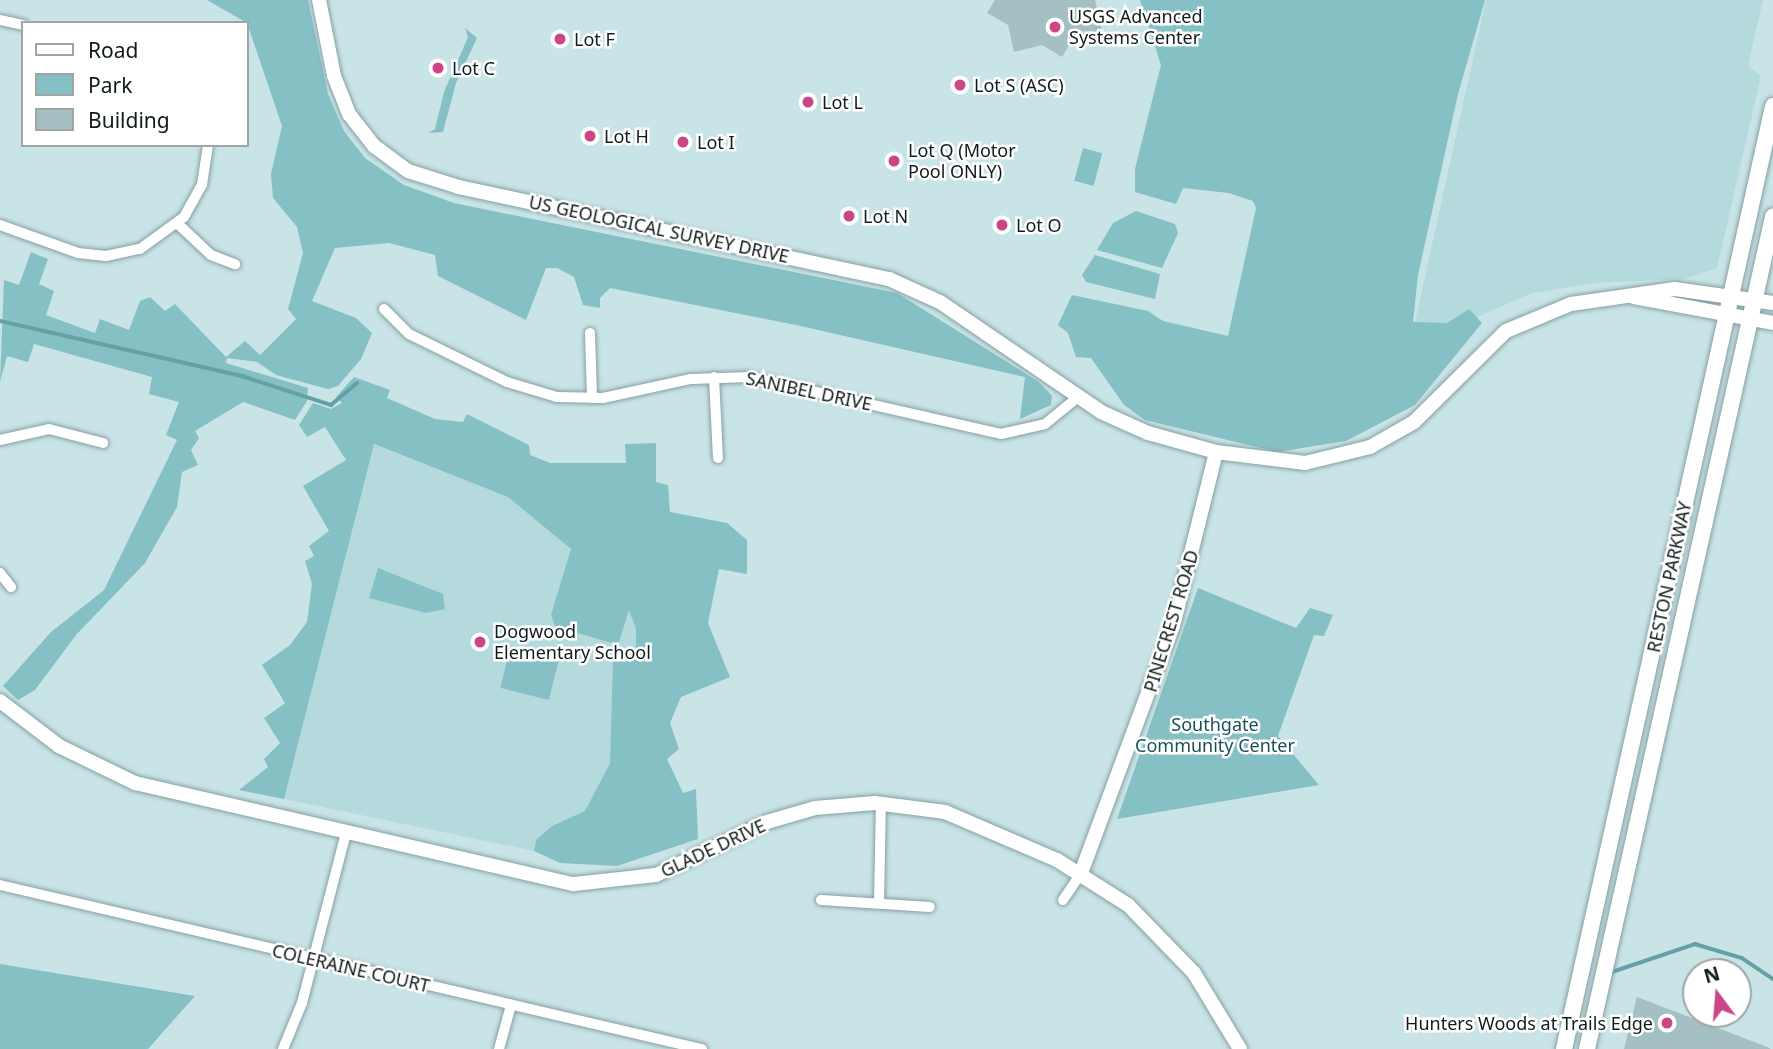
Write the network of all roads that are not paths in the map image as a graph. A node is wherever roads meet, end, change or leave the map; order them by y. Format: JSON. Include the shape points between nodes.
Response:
{"nodes":[{"id":1,"x":319,"y":0,"type":"edge"},
{"id":2,"x":0,"y":20,"type":"edge"},
{"id":3,"x":21,"y":25,"type":"edge"},
{"id":4,"x":1773,"y":106,"type":"edge"},
{"id":5,"x":208,"y":147,"type":"edge"},
{"id":6,"x":1773,"y":217,"type":"edge"},
{"id":7,"x":178,"y":224,"type":"junction"},
{"id":8,"x":0,"y":225,"type":"edge"},
{"id":9,"x":235,"y":264,"type":"dead end"},
{"id":10,"x":1731,"y":294,"type":"junction"},
{"id":11,"x":1622,"y":296,"type":"junction"},
{"id":12,"x":1756,"y":299,"type":"junction"},
{"id":13,"x":1773,"y":303,"type":"edge"},
{"id":14,"x":384,"y":309,"type":"dead end"},
{"id":15,"x":1727,"y":314,"type":"junction"},
{"id":16,"x":1751,"y":319,"type":"junction"},
{"id":17,"x":1773,"y":323,"type":"edge"},
{"id":18,"x":590,"y":333,"type":"dead end"},
{"id":19,"x":714,"y":377,"type":"junction"},
{"id":20,"x":1078,"y":397,"type":"junction"},
{"id":21,"x":592,"y":398,"type":"junction"},
{"id":22,"x":0,"y":440,"type":"edge"},
{"id":23,"x":103,"y":443,"type":"dead end"},
{"id":24,"x":1216,"y":452,"type":"junction"},
{"id":25,"x":718,"y":458,"type":"dead end"},
{"id":26,"x":0,"y":573,"type":"edge"},
{"id":27,"x":11,"y":587,"type":"dead end"},
{"id":28,"x":0,"y":701,"type":"edge"},
{"id":29,"x":881,"y":803,"type":"junction"},
{"id":30,"x":346,"y":833,"type":"junction"},
{"id":31,"x":1081,"y":873,"type":"junction"},
{"id":32,"x":0,"y":886,"type":"edge"},
{"id":33,"x":821,"y":900,"type":"dead end"},
{"id":34,"x":1063,"y":900,"type":"dead end"},
{"id":35,"x":879,"y":903,"type":"junction"},
{"id":36,"x":930,"y":906,"type":"dead end"},
{"id":37,"x":313,"y":959,"type":"junction"},
{"id":38,"x":511,"y":1005,"type":"junction"},
{"id":39,"x":283,"y":1049,"type":"edge"},
{"id":40,"x":499,"y":1049,"type":"edge"},
{"id":41,"x":702,"y":1049,"type":"edge"},
{"id":42,"x":1240,"y":1049,"type":"edge"},
{"id":43,"x":1564,"y":1049,"type":"edge"},
{"id":44,"x":1587,"y":1049,"type":"edge"}],
"edges":[{"from":1,"to":20,"type":"street","name":"US GEOLOGICAL SURVEY DRIVE","via":[[334,76],[349,114],[374,146],[408,171],[459,187],[890,279],[940,302]]},
{"from":2,"to":3,"type":"street"},
{"from":4,"to":10,"type":"main road","name":"RESTON PARKWAY"},
{"from":5,"to":7,"type":"street","via":[[202,185]]},
{"from":6,"to":12,"type":"main road","name":"RESTON PARKWAY"},
{"from":7,"to":8,"type":"street","via":[[140,249],[106,256],[78,253]]},
{"from":7,"to":9,"type":"street","via":[[211,256]]},
{"from":10,"to":11,"type":"street","name":"US GEOLOGICAL SURVEY DRIVE","via":[[1675,289]]},
{"from":10,"to":12,"type":"street","name":"US GEOLOGICAL SURVEY DRIVE"},
{"from":10,"to":15,"type":"main road","name":"RESTON PARKWAY"},
{"from":11,"to":15,"type":"street"},
{"from":11,"to":24,"type":"street","name":"US GEOLOGICAL SURVEY DRIVE","via":[[1564,306],[1506,331],[1414,422],[1370,447],[1296,464]]},
{"from":12,"to":13,"type":"street","name":"US GEOLOGICAL SURVEY DRIVE"},
{"from":12,"to":16,"type":"main road","name":"RESTON PARKWAY"},
{"from":14,"to":21,"type":"street","name":"SANIBEL DRIVE","via":[[399,328],[513,385],[544,394]]},
{"from":15,"to":16,"type":"street"},
{"from":15,"to":43,"type":"main road","name":"RESTON PARKWAY"},
{"from":16,"to":17,"type":"street"},
{"from":16,"to":44,"type":"main road","name":"RESTON PARKWAY"},
{"from":18,"to":21,"type":"street"},
{"from":19,"to":20,"type":"street","name":"SANIBEL DRIVE","via":[[777,381],[1001,434],[1045,424]]},
{"from":19,"to":21,"type":"street","name":"SANIBEL DRIVE"},
{"from":19,"to":25,"type":"street"},
{"from":20,"to":24,"type":"street","name":"US GEOLOGICAL SURVEY DRIVE","via":[[1138,429]]},
{"from":22,"to":23,"type":"street","via":[[49,429]]},
{"from":24,"to":31,"type":"street","name":"PINECREST ROAD","via":[[1172,626]]},
{"from":26,"to":27,"type":"street"},
{"from":28,"to":30,"type":"street","name":"GLADE DRIVE","via":[[59,746],[135,783]]},
{"from":29,"to":30,"type":"street","name":"GLADE DRIVE","via":[[794,813],[666,872],[608,885],[565,883]]},
{"from":29,"to":31,"type":"street","name":"GLADE DRIVE","via":[[961,817]]},
{"from":29,"to":35,"type":"street"},
{"from":30,"to":37,"type":"street"},
{"from":31,"to":34,"type":"street","name":"PINECREST ROAD"},
{"from":31,"to":42,"type":"street","name":"GLADE DRIVE","via":[[1128,905],[1173,948],[1209,995]]},
{"from":32,"to":37,"type":"street","name":"COLERAINE COURT"},
{"from":33,"to":35,"type":"street"},
{"from":35,"to":36,"type":"street"},
{"from":37,"to":38,"type":"street","name":"COLERAINE COURT"},
{"from":37,"to":39,"type":"street"},
{"from":38,"to":40,"type":"street"},
{"from":38,"to":41,"type":"street","name":"COLERAINE COURT"}]}
